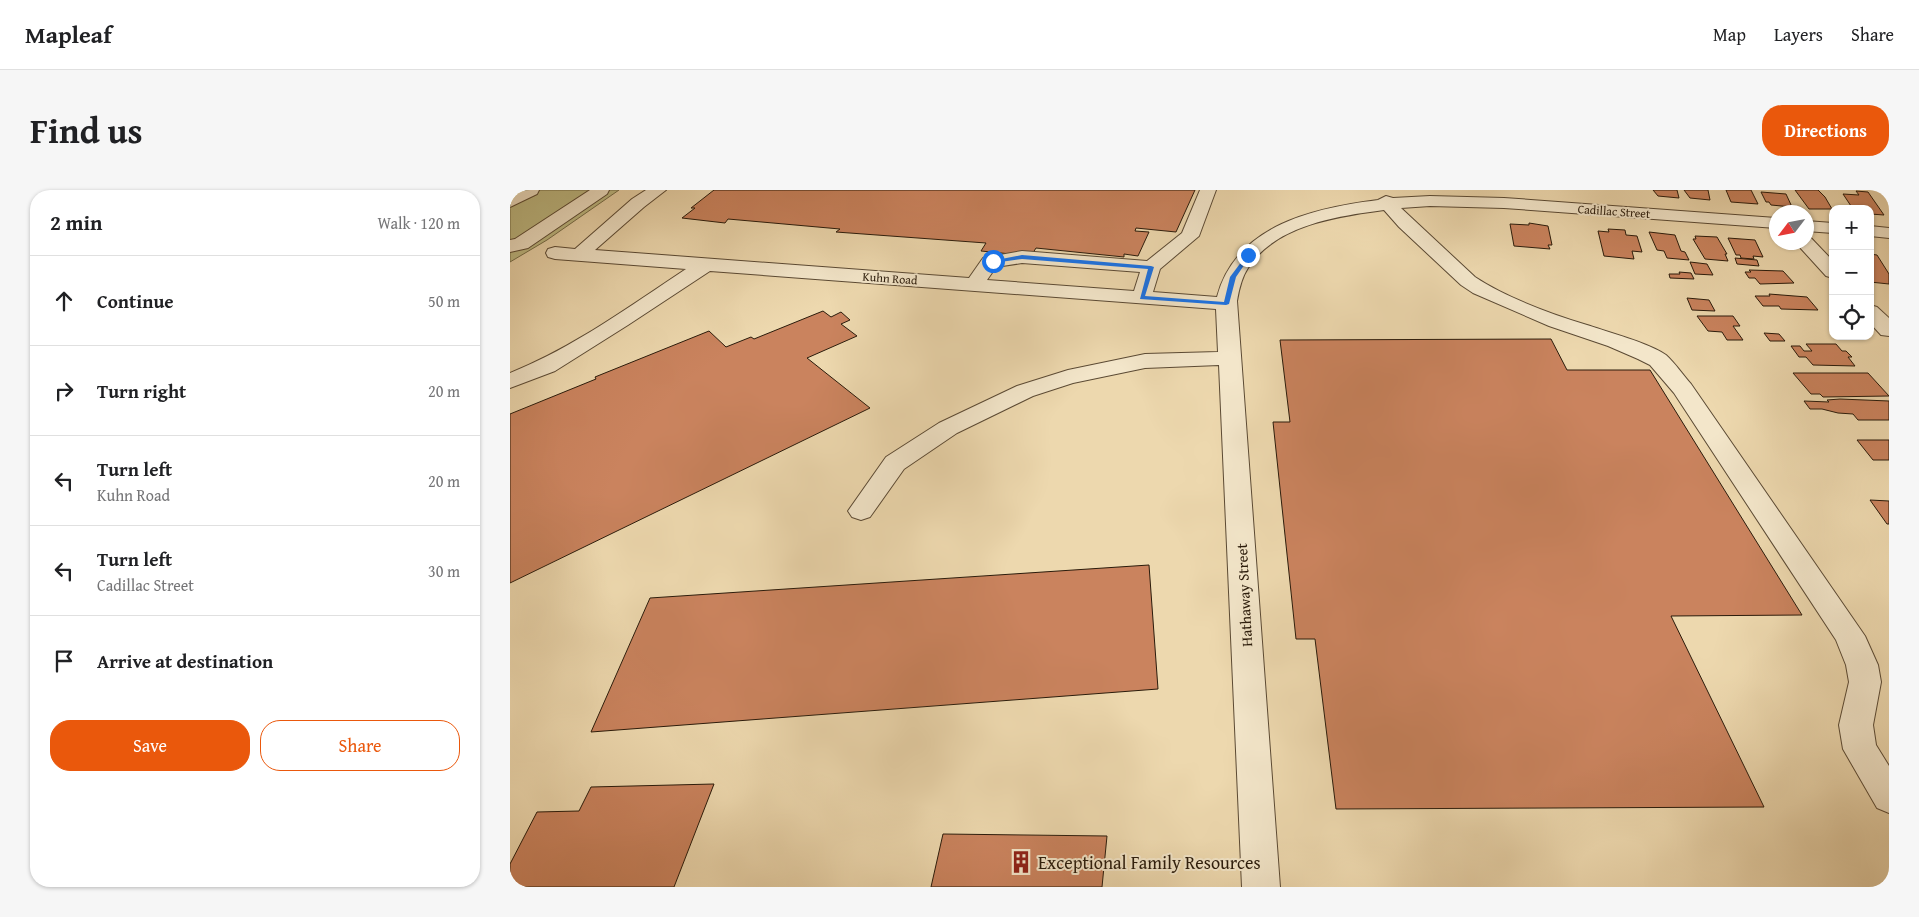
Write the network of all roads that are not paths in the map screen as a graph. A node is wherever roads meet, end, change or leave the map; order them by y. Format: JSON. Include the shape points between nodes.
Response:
{"nodes":[{"id":1,"x":531,"y":190,"type":"edge"},
{"id":2,"x":601,"y":190,"type":"edge"},
{"id":3,"x":658,"y":190,"type":"edge"},
{"id":4,"x":1208,"y":190,"type":"edge"},
{"id":5,"x":1425,"y":195,"type":"edge"},
{"id":6,"x":510,"y":202,"type":"edge"},
{"id":7,"x":1386,"y":202,"type":"junction"},
{"id":8,"x":1769,"y":222,"type":"edge"},
{"id":9,"x":1814,"y":227,"type":"edge"},
{"id":10,"x":1829,"y":228,"type":"edge"},
{"id":11,"x":1874,"y":231,"type":"edge"},
{"id":12,"x":1889,"y":233,"type":"edge"},
{"id":13,"x":510,"y":246,"type":"edge"},
{"id":14,"x":1812,"y":250,"type":"edge"},
{"id":15,"x":555,"y":253,"type":"dead end"},
{"id":16,"x":578,"y":255,"type":"junction"},
{"id":17,"x":705,"y":264,"type":"junction"},
{"id":18,"x":1151,"y":267,"type":"junction"},
{"id":19,"x":1829,"y":268,"type":"edge"},
{"id":20,"x":974,"y":285,"type":"junction"},
{"id":21,"x":1142,"y":297,"type":"junction"},
{"id":22,"x":1226,"y":304,"type":"junction"},
{"id":23,"x":1874,"y":315,"type":"edge"},
{"id":24,"x":1889,"y":330,"type":"edge"},
{"id":25,"x":1229,"y":358,"type":"junction"},
{"id":26,"x":510,"y":381,"type":"edge"},
{"id":27,"x":861,"y":511,"type":"dead end"},
{"id":28,"x":1889,"y":797,"type":"edge"},
{"id":29,"x":1261,"y":887,"type":"edge"}],
"edges":[{"from":1,"to":6,"type":"street"},
{"from":2,"to":13,"type":"street","via":[[521,244]]},
{"from":3,"to":16,"type":"street","via":[[638,203]]},
{"from":4,"to":18,"type":"street","via":[[1190,236]]},
{"from":5,"to":7,"type":"street","name":"Cadillac Street"},
{"from":5,"to":8,"type":"street","name":"Cadillac Street"},
{"from":7,"to":22,"type":"street","name":"Cadillac Street","via":[[1358,205],[1311,217],[1271,236],[1248,255],[1233,277]]},
{"from":7,"to":28,"type":"street","via":[[1404,223],[1480,289],[1556,322],[1633,348],[1658,360],[1668,370],[1850,636],[1865,682],[1856,725],[1860,748]]},
{"from":9,"to":10,"type":"street"},
{"from":11,"to":12,"type":"street"},
{"from":14,"to":19,"type":"street"},
{"from":15,"to":16,"type":"street","name":"Kuhn Road"},
{"from":16,"to":17,"type":"street","name":"Kuhn Road"},
{"from":17,"to":20,"type":"street","name":"Kuhn Road"},
{"from":17,"to":26,"type":"street","via":[[547,366]]},
{"from":18,"to":20,"type":"street","via":[[1022,257],[990,262]]},
{"from":18,"to":21,"type":"street"},
{"from":20,"to":21,"type":"street","name":"Kuhn Road"},
{"from":21,"to":22,"type":"street","name":"Kuhn Road"},
{"from":22,"to":25,"type":"street","name":"Hathaway Street"},
{"from":23,"to":24,"type":"street"},
{"from":25,"to":27,"type":"street","via":[[1145,361],[1068,377],[1025,391],[948,428],[895,464]]},
{"from":25,"to":29,"type":"street","name":"Hathaway Street"}]}
